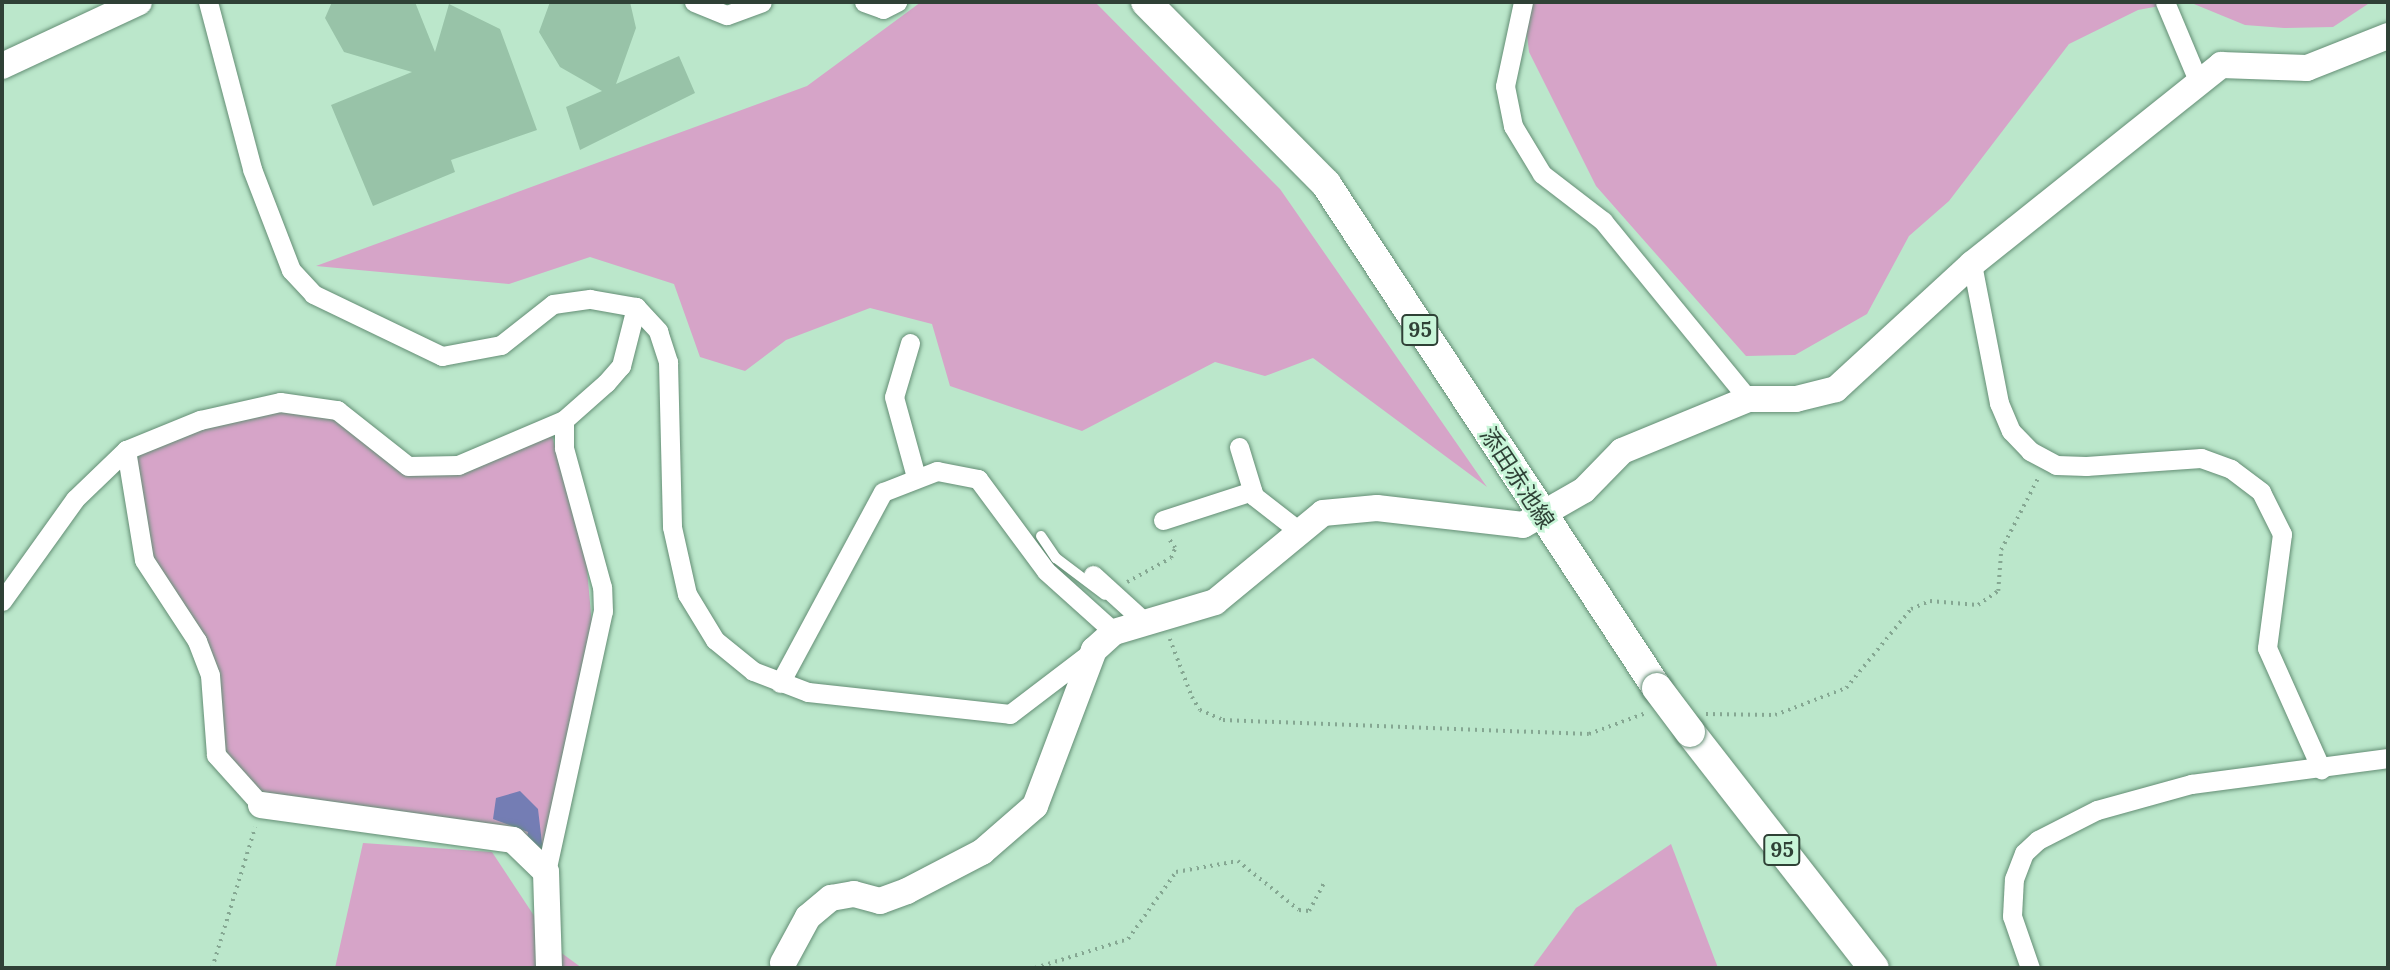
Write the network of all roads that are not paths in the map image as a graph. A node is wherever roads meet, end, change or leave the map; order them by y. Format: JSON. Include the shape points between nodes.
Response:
{"nodes":[{"id":1,"x":139,"y":2,"type":"edge"},
{"id":2,"x":208,"y":2,"type":"edge"},
{"id":3,"x":694,"y":2,"type":"edge"},
{"id":4,"x":762,"y":2,"type":"edge"},
{"id":5,"x":864,"y":2,"type":"edge"},
{"id":6,"x":897,"y":2,"type":"edge"},
{"id":7,"x":1146,"y":2,"type":"edge"},
{"id":8,"x":1523,"y":2,"type":"edge"},
{"id":9,"x":2165,"y":2,"type":"edge"},
{"id":10,"x":2388,"y":36,"type":"edge"},
{"id":11,"x":2,"y":66,"type":"edge"},
{"id":12,"x":2199,"y":83,"type":"junction"},
{"id":13,"x":1972,"y":264,"type":"junction"},
{"id":14,"x":636,"y":307,"type":"junction"},
{"id":15,"x":909,"y":343,"type":"dead end"},
{"id":16,"x":1748,"y":399,"type":"junction"},
{"id":17,"x":564,"y":420,"type":"junction"},
{"id":18,"x":1239,"y":447,"type":"dead end"},
{"id":19,"x":126,"y":450,"type":"junction"},
{"id":20,"x":916,"y":477,"type":"junction"},
{"id":21,"x":1252,"y":491,"type":"junction"},
{"id":22,"x":1542,"y":516,"type":"junction"},
{"id":23,"x":1163,"y":520,"type":"road end"},
{"id":24,"x":1299,"y":531,"type":"junction"},
{"id":25,"x":1041,"y":536,"type":"dead end"},
{"id":26,"x":1093,"y":575,"type":"dead end"},
{"id":27,"x":2,"y":601,"type":"edge"},
{"id":28,"x":1140,"y":618,"type":"junction"},
{"id":29,"x":1114,"y":632,"type":"junction"},
{"id":30,"x":1094,"y":650,"type":"junction"},
{"id":31,"x":779,"y":683,"type":"junction"},
{"id":32,"x":2388,"y":758,"type":"edge"},
{"id":33,"x":2321,"y":769,"type":"junction"},
{"id":34,"x":261,"y":805,"type":"joint"},
{"id":35,"x":546,"y":873,"type":"junction"},
{"id":36,"x":781,"y":966,"type":"edge"},
{"id":37,"x":549,"y":968,"type":"edge"},
{"id":38,"x":1874,"y":968,"type":"edge"},
{"id":39,"x":2030,"y":968,"type":"edge"}],
"edges":[{"from":1,"to":11,"type":"street"},
{"from":2,"to":14,"type":"street","via":[[256,181],[291,270],[313,294],[442,356],[501,345],[553,303],[590,299]]},
{"from":3,"to":4,"type":"street","via":[[727,15]]},
{"from":5,"to":6,"type":"street","via":[[883,9]]},
{"from":7,"to":22,"type":"main road","name":"添田赤池線","number":"95","via":[[1326,184]]},
{"from":8,"to":16,"type":"street","via":[[1505,86],[1513,127],[1542,174],[1603,221]]},
{"from":9,"to":12,"type":"street"},
{"from":10,"to":12,"type":"street","via":[[2307,68],[2221,65]]},
{"from":12,"to":13,"type":"street"},
{"from":13,"to":16,"type":"street","via":[[1836,389],[1796,399]]},
{"from":13,"to":33,"type":"street","via":[[1999,403],[2011,431],[2030,451],[2056,464],[2086,466],[2201,458],[2231,469],[2261,492],[2282,534],[2267,648]]},
{"from":14,"to":17,"type":"street","via":[[621,366]]},
{"from":14,"to":31,"type":"street","via":[[658,331],[668,362],[673,527],[687,594],[715,640]]},
{"from":15,"to":20,"type":"street","via":[[894,397]]},
{"from":16,"to":22,"type":"street","via":[[1622,452],[1584,490]]},
{"from":17,"to":19,"type":"street","via":[[458,464],[408,467],[337,410],[280,402],[200,420]]},
{"from":17,"to":35,"type":"street","via":[[564,447],[602,587],[603,611]]},
{"from":18,"to":21,"type":"street"},
{"from":19,"to":27,"type":"street","via":[[75,499]]},
{"from":19,"to":34,"type":"street","via":[[144,560],[197,641],[210,675],[216,755]]},
{"from":20,"to":29,"type":"street","via":[[937,471],[978,479],[1045,571]]},
{"from":20,"to":31,"type":"street","via":[[883,492]]},
{"from":21,"to":23,"type":"street"},
{"from":21,"to":24,"type":"street"},
{"from":22,"to":24,"type":"street","via":[[1523,525],[1348,506],[1323,513]]},
{"from":22,"to":38,"type":"main road","name":"添田赤池線","number":"95","bridge":true,"via":[[1657,688]]},
{"from":24,"to":28,"type":"street","via":[[1215,602]]},
{"from":25,"to":28,"type":"lane","via":[[1056,558]]},
{"from":26,"to":28,"type":"street"},
{"from":28,"to":29,"type":"street"},
{"from":29,"to":30,"type":"street"},
{"from":30,"to":31,"type":"street","via":[[1073,660],[1010,714],[822,694]]},
{"from":30,"to":36,"type":"street","via":[[1035,806],[982,852],[906,891],[880,901],[854,894],[831,898],[808,917]]},
{"from":32,"to":33,"type":"street"},
{"from":33,"to":39,"type":"street","via":[[2191,784],[2097,810],[2038,840],[2024,853],[2014,879],[2012,916]]},
{"from":34,"to":35,"type":"street","via":[[513,841]]},
{"from":35,"to":37,"type":"street"}]}
